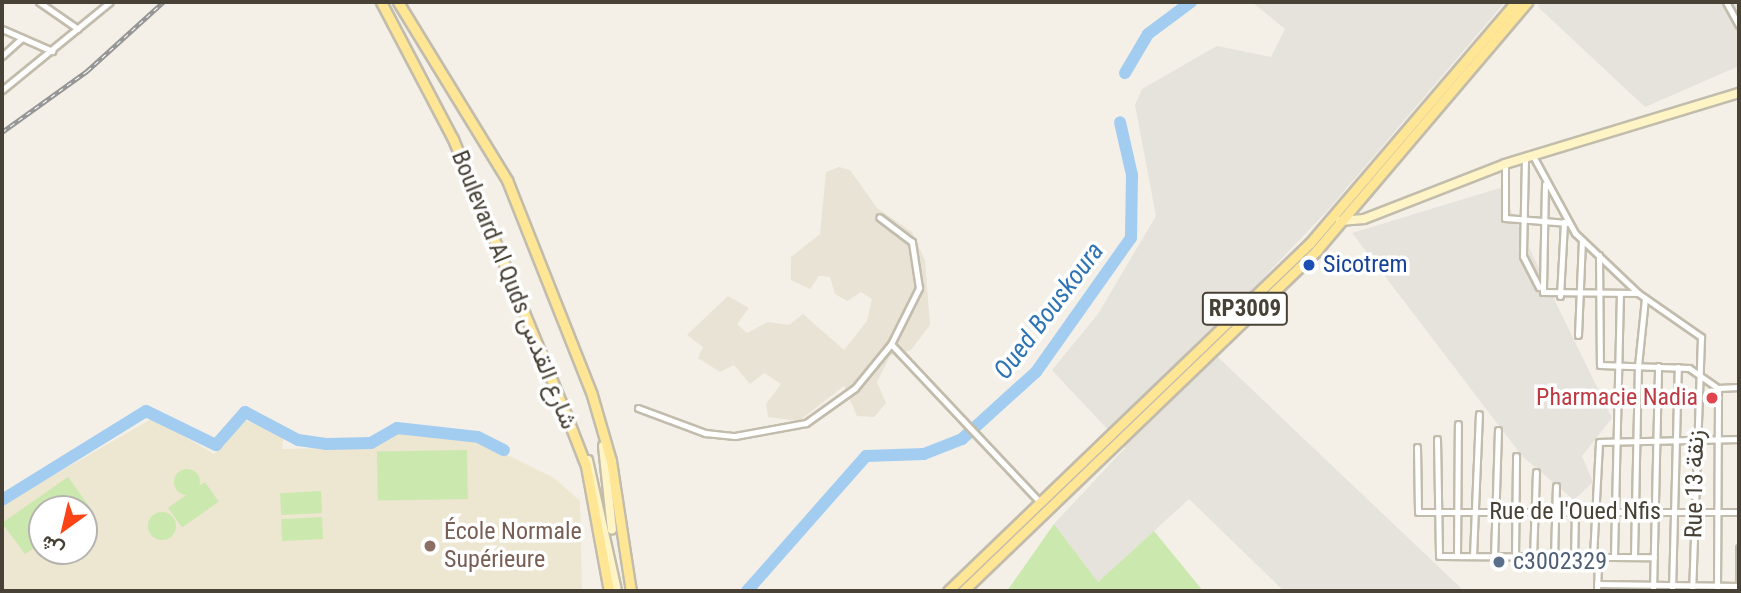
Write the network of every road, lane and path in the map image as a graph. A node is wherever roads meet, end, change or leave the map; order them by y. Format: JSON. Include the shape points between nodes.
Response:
{"nodes":[{"id":1,"x":38,"y":2,"type":"edge"},
{"id":2,"x":110,"y":2,"type":"edge"},
{"id":3,"x":381,"y":2,"type":"edge"},
{"id":4,"x":398,"y":2,"type":"edge"},
{"id":5,"x":1516,"y":2,"type":"edge"},
{"id":6,"x":1527,"y":2,"type":"edge"},
{"id":7,"x":1726,"y":2,"type":"edge"},
{"id":8,"x":1739,"y":25,"type":"edge"},
{"id":9,"x":2,"y":29,"type":"edge"},
{"id":10,"x":78,"y":29,"type":"junction"},
{"id":11,"x":22,"y":38,"type":"junction"},
{"id":12,"x":52,"y":51,"type":"junction"},
{"id":13,"x":2,"y":56,"type":"edge"},
{"id":14,"x":2,"y":89,"type":"edge"},
{"id":15,"x":1739,"y":93,"type":"edge"},
{"id":16,"x":1529,"y":157,"type":"junction"},
{"id":17,"x":1505,"y":164,"type":"junction"},
{"id":18,"x":1545,"y":181,"type":"junction"},
{"id":19,"x":879,"y":217,"type":"dead end"},
{"id":20,"x":1331,"y":219,"type":"junction"},
{"id":21,"x":1523,"y":219,"type":"junction"},
{"id":22,"x":1342,"y":221,"type":"junction"},
{"id":23,"x":1544,"y":221,"type":"junction"},
{"id":24,"x":1566,"y":223,"type":"junction"},
{"id":25,"x":1582,"y":240,"type":"junction"},
{"id":26,"x":1599,"y":255,"type":"junction"},
{"id":27,"x":1541,"y":290,"type":"junction"},
{"id":28,"x":1638,"y":293,"type":"junction"},
{"id":29,"x":1620,"y":294,"type":"junction"},
{"id":30,"x":1600,"y":295,"type":"junction"},
{"id":31,"x":1560,"y":296,"type":"junction"},
{"id":32,"x":1580,"y":296,"type":"junction"},
{"id":33,"x":1646,"y":298,"type":"junction"},
{"id":34,"x":1578,"y":335,"type":"dead end"},
{"id":35,"x":891,"y":344,"type":"junction"},
{"id":36,"x":1637,"y":366,"type":"junction"},
{"id":37,"x":1658,"y":366,"type":"junction"},
{"id":38,"x":1678,"y":367,"type":"junction"},
{"id":39,"x":1618,"y":368,"type":"junction"},
{"id":40,"x":1701,"y":377,"type":"junction"},
{"id":41,"x":1739,"y":387,"type":"edge"},
{"id":42,"x":1718,"y":388,"type":"junction"},
{"id":43,"x":638,"y":408,"type":"dead end"},
{"id":44,"x":1479,"y":414,"type":"dead end"},
{"id":45,"x":567,"y":416,"type":"junction"},
{"id":46,"x":1458,"y":424,"type":"dead end"},
{"id":47,"x":1498,"y":430,"type":"dead end"},
{"id":48,"x":1695,"y":438,"type":"junction"},
{"id":49,"x":1719,"y":438,"type":"junction"},
{"id":50,"x":1437,"y":439,"type":"dead end"},
{"id":51,"x":1637,"y":439,"type":"junction"},
{"id":52,"x":1655,"y":439,"type":"junction"},
{"id":53,"x":1675,"y":439,"type":"junction"},
{"id":54,"x":1739,"y":439,"type":"edge"},
{"id":55,"x":1616,"y":440,"type":"junction"},
{"id":56,"x":603,"y":446,"type":"junction"},
{"id":57,"x":1417,"y":447,"type":"dead end"},
{"id":58,"x":1516,"y":456,"type":"dead end"},
{"id":59,"x":1536,"y":472,"type":"dead end"},
{"id":60,"x":1556,"y":486,"type":"dead end"},
{"id":61,"x":1042,"y":505,"type":"junction"},
{"id":62,"x":1437,"y":512,"type":"junction"},
{"id":63,"x":1456,"y":512,"type":"junction"},
{"id":64,"x":1474,"y":512,"type":"junction"},
{"id":65,"x":1495,"y":512,"type":"junction"},
{"id":66,"x":1513,"y":512,"type":"junction"},
{"id":67,"x":1654,"y":512,"type":"junction"},
{"id":68,"x":1673,"y":512,"type":"junction"},
{"id":69,"x":1694,"y":512,"type":"junction"},
{"id":70,"x":1717,"y":512,"type":"junction"},
{"id":71,"x":1739,"y":512,"type":"edge"},
{"id":72,"x":1535,"y":513,"type":"junction"},
{"id":73,"x":1554,"y":513,"type":"junction"},
{"id":74,"x":1575,"y":513,"type":"junction"},
{"id":75,"x":1594,"y":513,"type":"junction"},
{"id":76,"x":1615,"y":513,"type":"junction"},
{"id":77,"x":1635,"y":513,"type":"junction"},
{"id":78,"x":611,"y":539,"type":"junction"},
{"id":79,"x":1739,"y":548,"type":"edge"},
{"id":80,"x":1457,"y":556,"type":"junction"},
{"id":81,"x":1473,"y":556,"type":"junction"},
{"id":82,"x":1614,"y":556,"type":"junction"},
{"id":83,"x":1634,"y":556,"type":"junction"},
{"id":84,"x":1494,"y":557,"type":"junction"},
{"id":85,"x":1554,"y":557,"type":"junction"},
{"id":86,"x":1574,"y":557,"type":"junction"},
{"id":87,"x":1596,"y":557,"type":"junction"},
{"id":88,"x":1654,"y":557,"type":"junction"},
{"id":89,"x":1515,"y":558,"type":"junction"},
{"id":90,"x":1533,"y":558,"type":"junction"},
{"id":91,"x":1739,"y":586,"type":"edge"},
{"id":92,"x":1597,"y":588,"type":"edge"},
{"id":93,"x":1653,"y":589,"type":"edge"},
{"id":94,"x":1672,"y":589,"type":"edge"},
{"id":95,"x":1693,"y":589,"type":"edge"},
{"id":96,"x":1717,"y":589,"type":"edge"},
{"id":97,"x":609,"y":591,"type":"edge"},
{"id":98,"x":620,"y":591,"type":"edge"},
{"id":99,"x":631,"y":591,"type":"edge"},
{"id":100,"x":948,"y":591,"type":"edge"},
{"id":101,"x":964,"y":591,"type":"edge"},
{"id":102,"x":1739,"y":591,"type":"edge"}],
"edges":[{"from":1,"to":10,"type":"street"},
{"from":2,"to":10,"type":"street"},
{"from":3,"to":45,"type":"main road","name":"Boulevard Al Quds شارع القدس","via":[[453,139]]},
{"from":4,"to":56,"type":"main road","name":"Boulevard Al Quds شارع القدس","via":[[507,180],[592,395]]},
{"from":5,"to":20,"type":"main road","number":"RP3009"},
{"from":6,"to":22,"type":"main road","number":"RP3009"},
{"from":7,"to":8,"type":"street"},
{"from":9,"to":11,"type":"street"},
{"from":10,"to":12,"type":"street"},
{"from":11,"to":12,"type":"street"},
{"from":11,"to":13,"type":"street"},
{"from":12,"to":14,"type":"street"},
{"from":15,"to":16,"type":"street"},
{"from":16,"to":17,"type":"street"},
{"from":16,"to":18,"type":"street"},
{"from":16,"to":21,"type":"street"},
{"from":17,"to":21,"type":"street","via":[[1503,215]]},
{"from":17,"to":22,"type":"street"},
{"from":18,"to":23,"type":"street"},
{"from":18,"to":24,"type":"street"},
{"from":19,"to":35,"type":"street","via":[[912,242],[920,277]]},
{"from":20,"to":22,"type":"street"},
{"from":20,"to":61,"type":"main road","number":"RP3009"},
{"from":21,"to":23,"type":"street"},
{"from":21,"to":27,"type":"street","via":[[1523,256]]},
{"from":22,"to":101,"type":"main road","number":"RP3009","via":[[1245,324]]},
{"from":23,"to":24,"type":"street"},
{"from":23,"to":27,"type":"street"},
{"from":24,"to":25,"type":"street"},
{"from":24,"to":31,"type":"street"},
{"from":25,"to":26,"type":"street"},
{"from":25,"to":32,"type":"street"},
{"from":26,"to":28,"type":"street"},
{"from":26,"to":30,"type":"street"},
{"from":27,"to":31,"type":"street"},
{"from":28,"to":29,"type":"street"},
{"from":28,"to":33,"type":"street"},
{"from":29,"to":30,"type":"street"},
{"from":29,"to":39,"type":"street"},
{"from":30,"to":32,"type":"street"},
{"from":30,"to":39,"type":"street","via":[[1599,364]]},
{"from":31,"to":32,"type":"street"},
{"from":32,"to":34,"type":"street"},
{"from":33,"to":36,"type":"street"},
{"from":33,"to":40,"type":"street","name":"Rue 13 زنقة","via":[[1701,337]]},
{"from":35,"to":43,"type":"street","via":[[855,387],[794,427],[722,436]]},
{"from":35,"to":61,"type":"street"},
{"from":36,"to":37,"type":"street"},
{"from":36,"to":39,"type":"street"},
{"from":36,"to":51,"type":"street"},
{"from":37,"to":38,"type":"street"},
{"from":37,"to":52,"type":"street"},
{"from":38,"to":40,"type":"street"},
{"from":38,"to":53,"type":"street"},
{"from":39,"to":55,"type":"street"},
{"from":40,"to":42,"type":"street"},
{"from":40,"to":48,"type":"street","name":"Rue 13 زنقة"},
{"from":41,"to":42,"type":"street"},
{"from":42,"to":49,"type":"street"},
{"from":44,"to":64,"type":"street"},
{"from":45,"to":78,"type":"street","via":[[591,468]]},
{"from":45,"to":97,"type":"main road","name":"Boulevard Al Quds شارع القدس","via":[[586,466]]},
{"from":46,"to":63,"type":"street"},
{"from":47,"to":65,"type":"street"},
{"from":48,"to":49,"type":"street"},
{"from":48,"to":53,"type":"street"},
{"from":48,"to":69,"type":"street","name":"Rue 13 زنقة"},
{"from":49,"to":54,"type":"street"},
{"from":49,"to":70,"type":"street"},
{"from":50,"to":62,"type":"street"},
{"from":51,"to":52,"type":"street"},
{"from":51,"to":55,"type":"street"},
{"from":51,"to":77,"type":"street"},
{"from":52,"to":53,"type":"street"},
{"from":52,"to":67,"type":"street"},
{"from":53,"to":68,"type":"street"},
{"from":55,"to":75,"type":"street","via":[[1596,445]]},
{"from":55,"to":76,"type":"street"},
{"from":56,"to":78,"type":"street"},
{"from":56,"to":99,"type":"main road","name":"Boulevard Al Quds شارع القدس","via":[[611,461]]},
{"from":57,"to":62,"type":"street","name":"Rue de l'Oued Nfis","via":[[1415,507]]},
{"from":58,"to":66,"type":"street"},
{"from":59,"to":72,"type":"street"},
{"from":60,"to":73,"type":"street"},
{"from":61,"to":100,"type":"main road","number":"RP3009"},
{"from":62,"to":63,"type":"street","name":"Rue de l'Oued Nfis"},
{"from":62,"to":80,"type":"street","via":[[1436,554]]},
{"from":63,"to":64,"type":"street","name":"Rue de l'Oued Nfis"},
{"from":63,"to":80,"type":"street"},
{"from":64,"to":65,"type":"street","name":"Rue de l'Oued Nfis"},
{"from":64,"to":81,"type":"street"},
{"from":65,"to":66,"type":"street","name":"Rue de l'Oued Nfis"},
{"from":65,"to":84,"type":"street"},
{"from":66,"to":72,"type":"street","name":"Rue de l'Oued Nfis"},
{"from":66,"to":89,"type":"street"},
{"from":67,"to":68,"type":"street","name":"Rue de l'Oued Nfis"},
{"from":67,"to":77,"type":"street","name":"Rue de l'Oued Nfis"},
{"from":67,"to":88,"type":"street"},
{"from":68,"to":69,"type":"street","name":"Rue de l'Oued Nfis"},
{"from":68,"to":94,"type":"street"},
{"from":69,"to":70,"type":"street","name":"Rue de l'Oued Nfis"},
{"from":69,"to":95,"type":"street","name":"Rue 13 زنقة"},
{"from":70,"to":71,"type":"street","name":"Rue de l'Oued Nfis"},
{"from":70,"to":96,"type":"street"},
{"from":72,"to":73,"type":"street","name":"Rue de l'Oued Nfis"},
{"from":72,"to":90,"type":"street"},
{"from":73,"to":74,"type":"street","name":"Rue de l'Oued Nfis"},
{"from":73,"to":85,"type":"street"},
{"from":74,"to":75,"type":"street","name":"Rue de l'Oued Nfis"},
{"from":74,"to":86,"type":"street"},
{"from":75,"to":76,"type":"street","name":"Rue de l'Oued Nfis"},
{"from":75,"to":87,"type":"street"},
{"from":76,"to":77,"type":"street","name":"Rue de l'Oued Nfis"},
{"from":76,"to":82,"type":"street"},
{"from":77,"to":83,"type":"street"},
{"from":78,"to":98,"type":"street"},
{"from":79,"to":91,"type":"street"},
{"from":80,"to":81,"type":"street"},
{"from":81,"to":84,"type":"street"},
{"from":82,"to":83,"type":"street"},
{"from":82,"to":87,"type":"street"},
{"from":83,"to":88,"type":"street"},
{"from":84,"to":89,"type":"street"},
{"from":85,"to":86,"type":"street"},
{"from":85,"to":90,"type":"street"},
{"from":86,"to":87,"type":"street"},
{"from":87,"to":92,"type":"street"},
{"from":88,"to":93,"type":"street"},
{"from":89,"to":90,"type":"street"},
{"from":91,"to":96,"type":"street"},
{"from":91,"to":102,"type":"street"},
{"from":92,"to":93,"type":"street"},
{"from":93,"to":94,"type":"street"},
{"from":94,"to":95,"type":"street"},
{"from":95,"to":96,"type":"street"}]}
